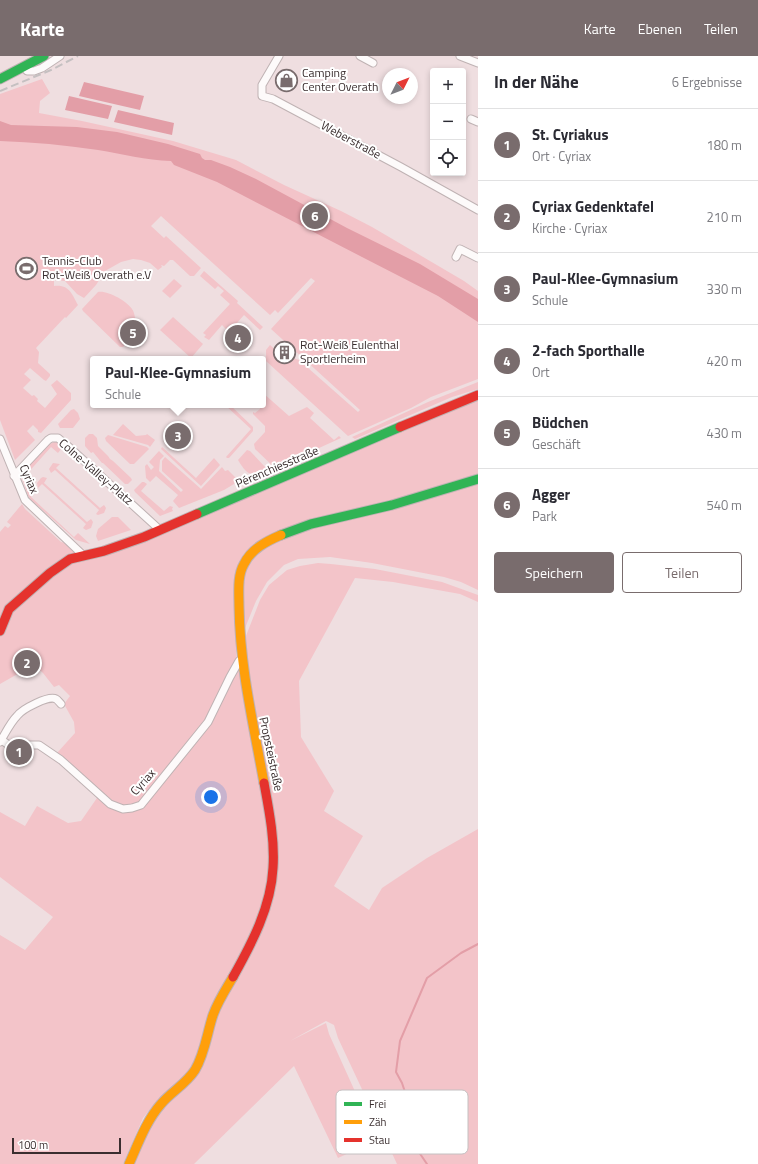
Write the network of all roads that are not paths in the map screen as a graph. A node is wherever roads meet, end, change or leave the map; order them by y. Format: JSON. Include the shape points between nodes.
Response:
{"nodes":[{"id":1,"x":44,"y":56,"type":"edge"},
{"id":2,"x":60,"y":56,"type":"edge"},
{"id":3,"x":279,"y":56,"type":"edge"},
{"id":4,"x":360,"y":56,"type":"edge"},
{"id":5,"x":460,"y":56,"type":"edge"},
{"id":6,"x":373,"y":63,"type":"dead end"},
{"id":7,"x":478,"y":63,"type":"edge"},
{"id":8,"x":24,"y":67,"type":"junction"},
{"id":9,"x":0,"y":79,"type":"edge"},
{"id":10,"x":471,"y":119,"type":"dead end"},
{"id":11,"x":478,"y":122,"type":"edge"},
{"id":12,"x":478,"y":210,"type":"edge"},
{"id":13,"x":456,"y":257,"type":"dead end"},
{"id":14,"x":478,"y":258,"type":"edge"},
{"id":15,"x":478,"y":395,"type":"edge"},
{"id":16,"x":0,"y":439,"type":"edge"},
{"id":17,"x":14,"y":476,"type":"junction"},
{"id":18,"x":478,"y":479,"type":"edge"},
{"id":19,"x":160,"y":530,"type":"junction"},
{"id":20,"x":84,"y":556,"type":"junction"},
{"id":21,"x":0,"y":631,"type":"edge"},
{"id":22,"x":242,"y":659,"type":"junction"},
{"id":23,"x":61,"y":704,"type":"dead end"},
{"id":24,"x":0,"y":741,"type":"edge"},
{"id":25,"x":129,"y":1164,"type":"edge"}],
"edges":[{"from":1,"to":8,"type":"street"},
{"from":2,"to":8,"type":"street","via":[[34,71],[27,71]]},
{"from":3,"to":12,"type":"street","name":"Weberstraße","via":[[262,85],[262,96],[273,99]]},
{"from":4,"to":6,"type":"street"},
{"from":5,"to":7,"type":"street"},
{"from":8,"to":9,"type":"street"},
{"from":10,"to":11,"type":"street"},
{"from":13,"to":14,"type":"street","via":[[460,250]]},
{"from":15,"to":19,"type":"street","name":"Pérenchiesstraße"},
{"from":16,"to":17,"type":"street","name":"Cyriax"},
{"from":17,"to":19,"type":"street","name":"Colne-Valley-Platz","via":[[48,440],[58,438]]},
{"from":17,"to":20,"type":"street","name":"Cyriax","via":[[25,500]]},
{"from":18,"to":22,"type":"street","name":"Propsteistraße","via":[[388,506],[321,521],[257,548],[244,564],[239,585]]},
{"from":19,"to":20,"type":"street","name":"Pérenchiesstraße"},
{"from":20,"to":21,"type":"street","via":[[70,559],[50,573],[9,609]]},
{"from":22,"to":24,"type":"street","name":"Cyriax","via":[[208,722],[141,805],[123,809],[110,804],[62,760],[39,745],[16,750]]},
{"from":22,"to":25,"type":"street","name":"Propsteistraße","via":[[246,694],[267,794],[273,847],[272,879],[265,909],[252,942],[214,1013],[197,1068],[189,1080],[161,1103],[149,1120]]},
{"from":23,"to":24,"type":"street","name":"Cyriax","via":[[52,699],[23,710]]}]}
